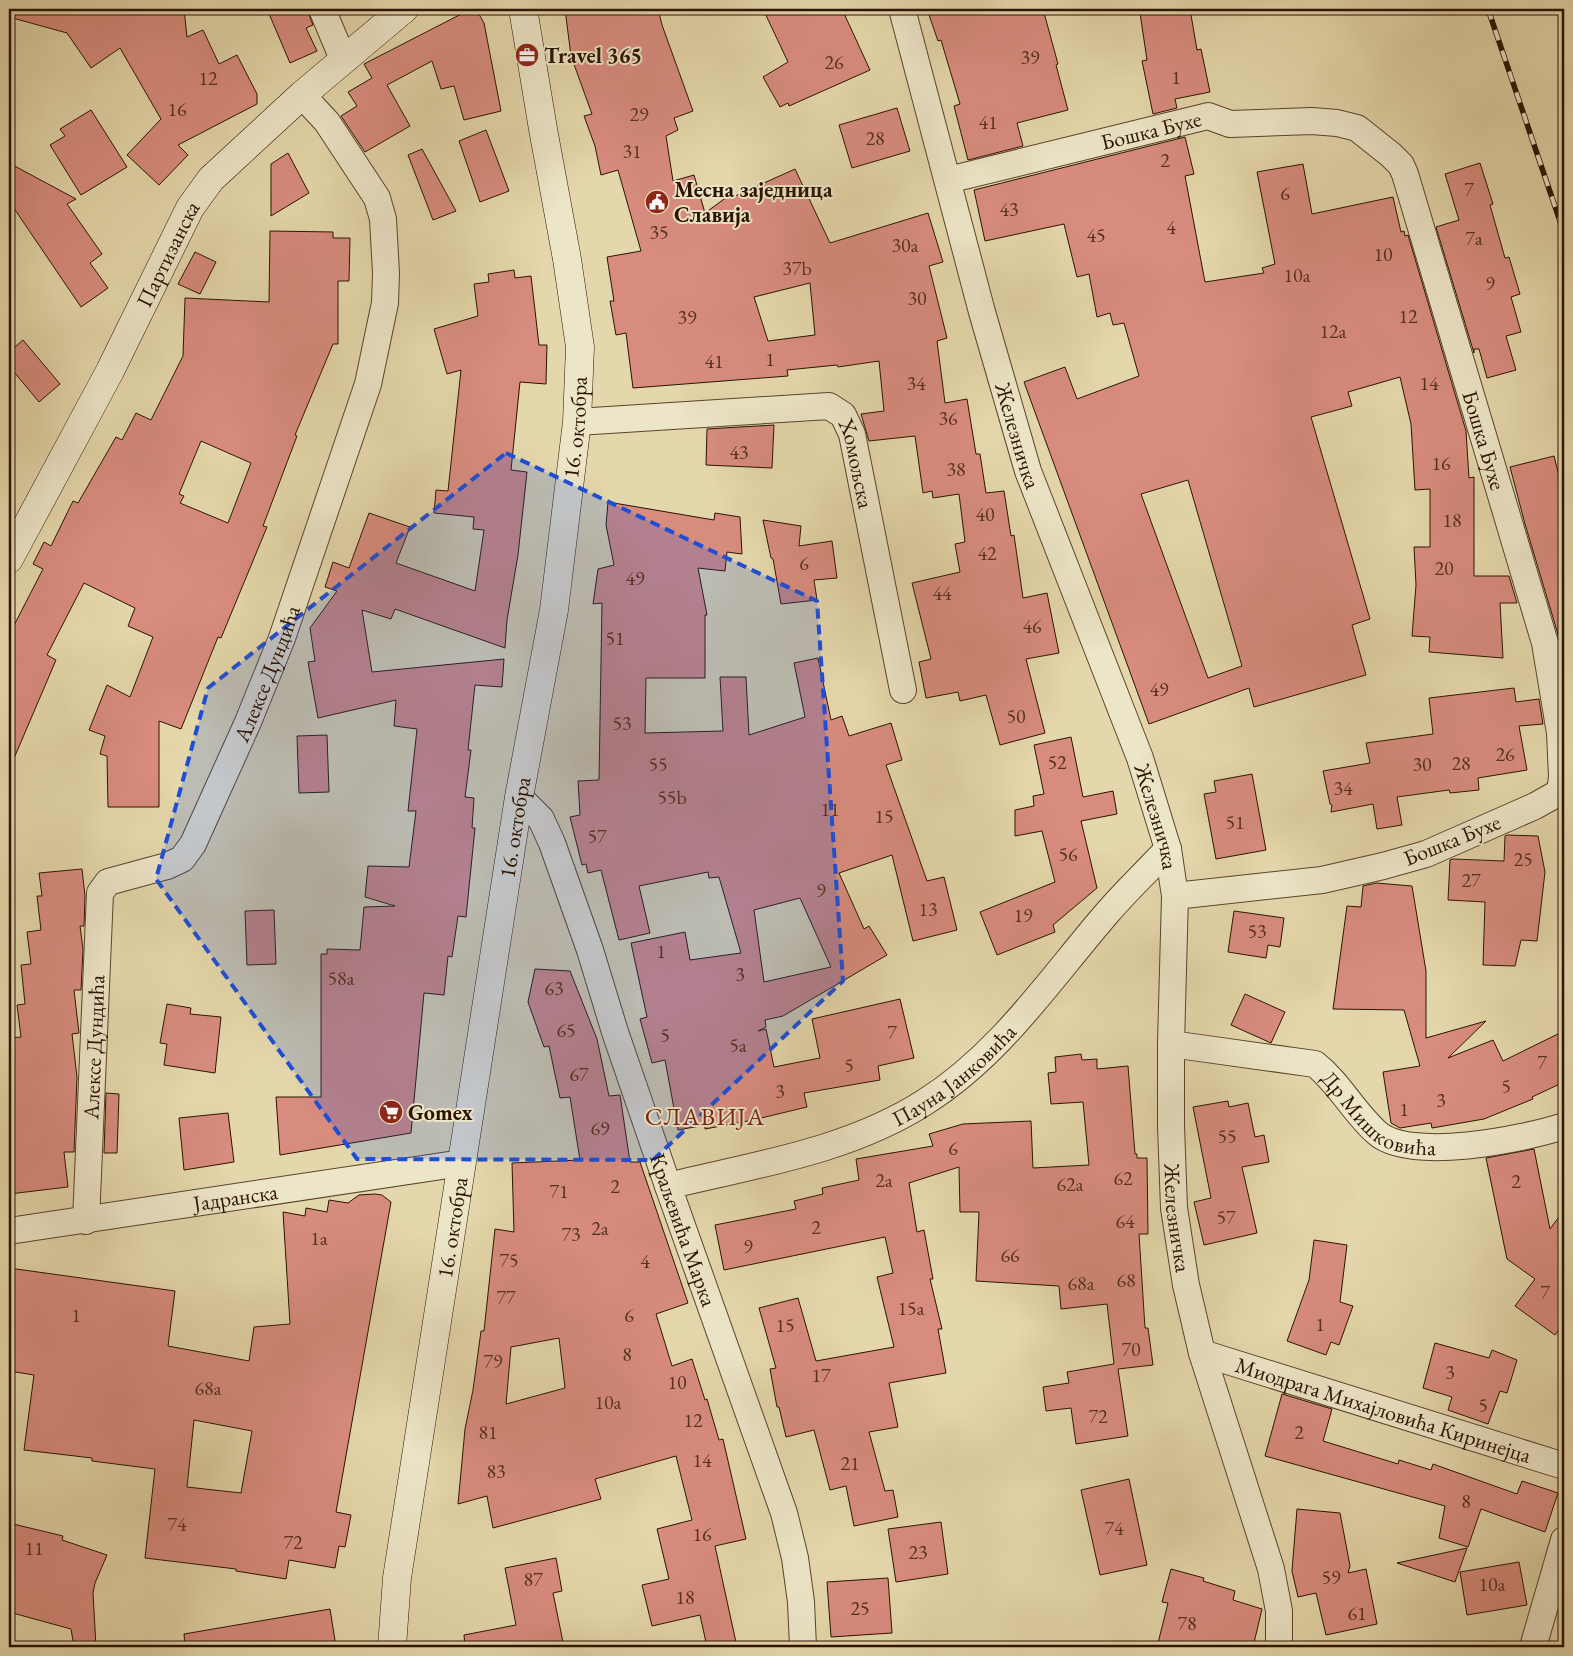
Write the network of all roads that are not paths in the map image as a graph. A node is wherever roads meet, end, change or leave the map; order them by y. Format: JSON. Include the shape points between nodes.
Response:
{"nodes":[{"id":1,"x":322,"y":9,"type":"edge"},
{"id":2,"x":404,"y":9,"type":"edge"},
{"id":3,"x":523,"y":9,"type":"edge"},
{"id":4,"x":902,"y":9,"type":"edge"},
{"id":5,"x":343,"y":59,"type":"junction"},
{"id":6,"x":302,"y":95,"type":"junction"},
{"id":7,"x":948,"y":180,"type":"junction"},
{"id":8,"x":577,"y":422,"type":"junction"},
{"id":9,"x":9,"y":559,"type":"edge"},
{"id":10,"x":903,"y":690,"type":"dead end"},
{"id":11,"x":1562,"y":791,"type":"edge"},
{"id":12,"x":519,"y":797,"type":"junction"},
{"id":13,"x":1168,"y":849,"type":"junction"},
{"id":14,"x":1175,"y":896,"type":"junction"},
{"id":15,"x":1171,"y":1044,"type":"junction"},
{"id":16,"x":1564,"y":1126,"type":"edge"},
{"id":17,"x":462,"y":1163,"type":"junction"},
{"id":18,"x":668,"y":1186,"type":"junction"},
{"id":19,"x":86,"y":1221,"type":"junction"},
{"id":20,"x":9,"y":1232,"type":"edge"},
{"id":21,"x":1202,"y":1353,"type":"junction"},
{"id":22,"x":1564,"y":1466,"type":"edge"},
{"id":23,"x":1564,"y":1540,"type":"edge"},
{"id":24,"x":392,"y":1647,"type":"edge"},
{"id":25,"x":803,"y":1647,"type":"edge"},
{"id":26,"x":1279,"y":1647,"type":"edge"},
{"id":27,"x":1533,"y":1647,"type":"edge"}],
"edges":[{"from":1,"to":5,"type":"street"},
{"from":2,"to":5,"type":"main road","name":"Партизанска"},
{"from":3,"to":8,"type":"main road","name":"16. октобра","via":[[580,347]]},
{"from":4,"to":7,"type":"street","name":"Железничка"},
{"from":5,"to":6,"type":"main road","name":"Партизанска"},
{"from":6,"to":9,"type":"main road","name":"Партизанска","via":[[211,179],[190,208],[110,371]]},
{"from":6,"to":19,"type":"street","name":"Алексе Дундића","via":[[327,122],[377,198],[383,219],[385,303],[368,384],[282,638],[193,844],[182,859],[108,882],[100,893]]},
{"from":7,"to":11,"type":"street","name":"Бошка Бухе","via":[[1208,116],[1230,124],[1337,123],[1357,128],[1391,155],[1406,174],[1545,643],[1560,733]]},
{"from":7,"to":13,"type":"street","name":"Железничка","via":[[1028,471],[1140,758]]},
{"from":8,"to":10,"type":"street","name":"Хомољска","via":[[829,406],[843,415],[852,434]]},
{"from":8,"to":12,"type":"main road","name":"16. октобра","via":[[554,610]]},
{"from":11,"to":14,"type":"street","name":"Бошка Бухе","via":[[1426,854],[1383,866],[1322,880]]},
{"from":12,"to":17,"type":"main road","name":"16. октобра"},
{"from":12,"to":18,"type":"street","name":"Краљевића Марка","via":[[540,819],[552,844]]},
{"from":13,"to":14,"type":"street","name":"Железничка"},
{"from":13,"to":18,"type":"street","name":"Пауна Јанковића","via":[[1108,911],[1011,1029],[963,1075],[924,1102],[886,1123],[840,1142]]},
{"from":14,"to":15,"type":"street","name":"Железничка"},
{"from":15,"to":16,"type":"street","name":"Др Мишковића","via":[[1314,1064],[1327,1074],[1377,1133],[1388,1140],[1408,1145],[1476,1145]]},
{"from":15,"to":21,"type":"street","name":"Железничка","via":[[1174,1208],[1186,1285]]},
{"from":17,"to":19,"type":"street","name":"Јадранска"},
{"from":17,"to":24,"type":"main road","name":"16. октобра","via":[[397,1578]]},
{"from":18,"to":25,"type":"street","name":"Краљевића Марка","via":[[784,1513],[795,1558]]},
{"from":19,"to":20,"type":"street","name":"Јадранска"},
{"from":21,"to":22,"type":"street","name":"Миодрага Михајловића Киринејца"},
{"from":21,"to":26,"type":"street","name":"Железничка","via":[[1271,1569],[1279,1611]]},
{"from":23,"to":27,"type":"street"}]}
